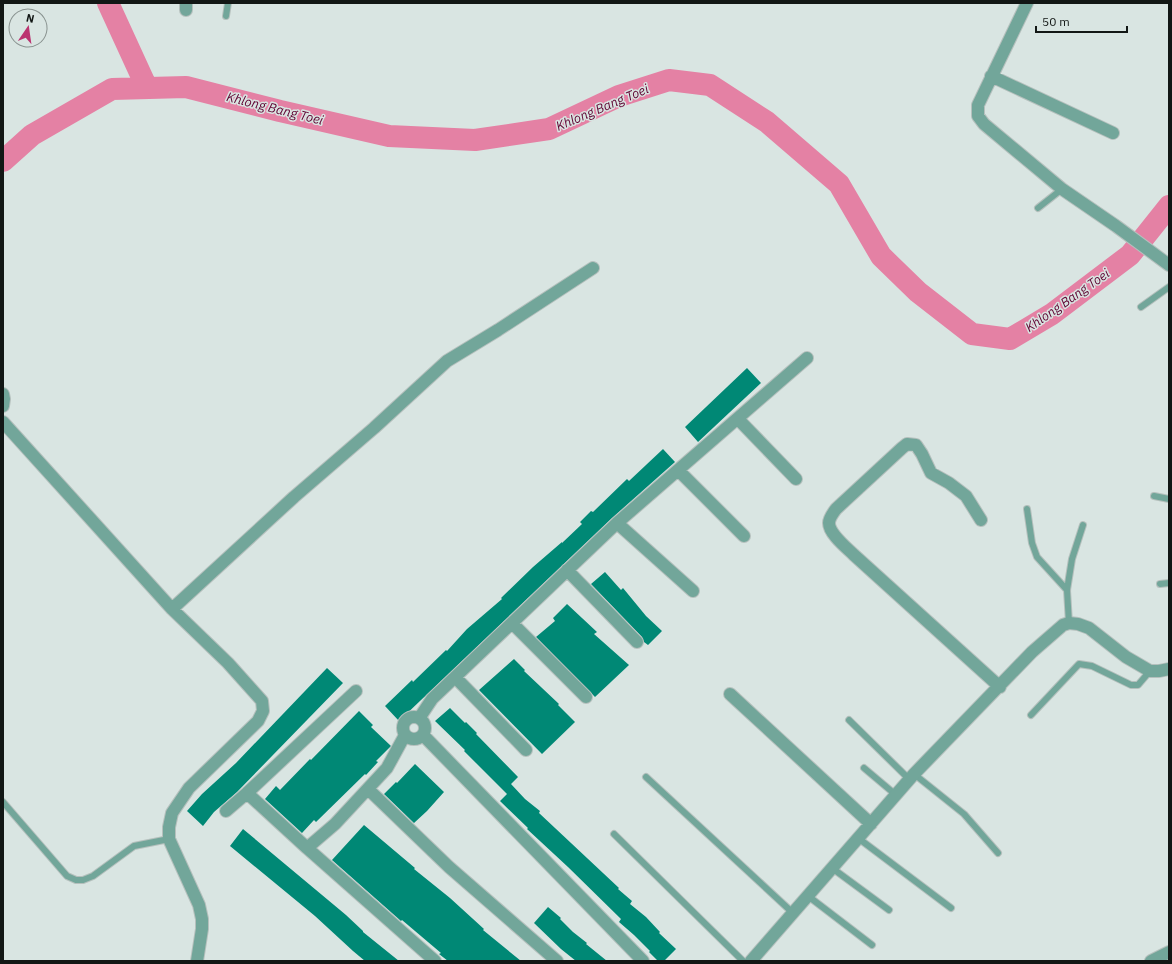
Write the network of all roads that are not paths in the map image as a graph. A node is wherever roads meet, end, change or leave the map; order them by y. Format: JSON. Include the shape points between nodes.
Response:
{"nodes":[{"id":1,"x":228,"y":3,"type":"edge"},
{"id":2,"x":1027,"y":3,"type":"edge"},
{"id":3,"x":226,"y":16,"type":"dead end"},
{"id":4,"x":991,"y":76,"type":"junction"},
{"id":5,"x":1113,"y":133,"type":"dead end"},
{"id":6,"x":1062,"y":189,"type":"junction"},
{"id":7,"x":1038,"y":208,"type":"dead end"},
{"id":8,"x":1167,"y":264,"type":"edge"},
{"id":9,"x":593,"y":268,"type":"dead end"},
{"id":10,"x":1169,"y":287,"type":"edge"},
{"id":11,"x":1141,"y":307,"type":"dead end"},
{"id":12,"x":807,"y":358,"type":"dead end"},
{"id":13,"x":3,"y":394,"type":"edge"},
{"id":14,"x":3,"y":406,"type":"edge"},
{"id":15,"x":738,"y":418,"type":"junction"},
{"id":16,"x":3,"y":422,"type":"edge"},
{"id":17,"x":678,"y":470,"type":"junction"},
{"id":18,"x":796,"y":479,"type":"dead end"},
{"id":19,"x":1154,"y":496,"type":"dead end"},
{"id":20,"x":1169,"y":499,"type":"edge"},
{"id":21,"x":1027,"y":510,"type":"dead end"},
{"id":22,"x":981,"y":520,"type":"dead end"},
{"id":23,"x":617,"y":523,"type":"junction"},
{"id":24,"x":1083,"y":525,"type":"dead end"},
{"id":25,"x":744,"y":536,"type":"dead end"},
{"id":26,"x":567,"y":570,"type":"junction"},
{"id":27,"x":1169,"y":583,"type":"edge"},
{"id":28,"x":1160,"y":584,"type":"dead end"},
{"id":29,"x":1067,"y":590,"type":"junction"},
{"id":30,"x":693,"y":591,"type":"dead end"},
{"id":31,"x":172,"y":609,"type":"junction"},
{"id":32,"x":512,"y":623,"type":"junction"},
{"id":33,"x":1069,"y":623,"type":"junction"},
{"id":34,"x":637,"y":642,"type":"dead end"},
{"id":35,"x":1169,"y":669,"type":"edge"},
{"id":36,"x":1150,"y":671,"type":"junction"},
{"id":37,"x":455,"y":677,"type":"junction"},
{"id":38,"x":1000,"y":687,"type":"junction"},
{"id":39,"x":356,"y":691,"type":"dead end"},
{"id":40,"x":730,"y":694,"type":"dead end"},
{"id":41,"x":586,"y":697,"type":"dead end"},
{"id":42,"x":1032,"y":715,"type":"dead end"},
{"id":43,"x":420,"y":718,"type":"junction"},
{"id":44,"x":849,"y":720,"type":"dead end"},
{"id":45,"x":405,"y":734,"type":"junction"},
{"id":46,"x":423,"y":735,"type":"junction"},
{"id":47,"x":526,"y":750,"type":"dead end"},
{"id":48,"x":864,"y":768,"type":"dead end"},
{"id":49,"x":646,"y":777,"type":"dead end"},
{"id":50,"x":912,"y":777,"type":"junction"},
{"id":51,"x":368,"y":789,"type":"junction"},
{"id":52,"x":247,"y":793,"type":"junction"},
{"id":53,"x":896,"y":795,"type":"junction"},
{"id":54,"x":3,"y":802,"type":"edge"},
{"id":55,"x":226,"y":811,"type":"dead end"},
{"id":56,"x":871,"y":824,"type":"junction"},
{"id":57,"x":614,"y":834,"type":"dead end"},
{"id":58,"x":858,"y":838,"type":"junction"},
{"id":59,"x":169,"y":839,"type":"junction"},
{"id":60,"x":307,"y":848,"type":"junction"},
{"id":61,"x":998,"y":853,"type":"dead end"},
{"id":62,"x":832,"y":868,"type":"junction"},
{"id":63,"x":808,"y":896,"type":"junction"},
{"id":64,"x":950,"y":908,"type":"dead end"},
{"id":65,"x":889,"y":910,"type":"dead end"},
{"id":66,"x":793,"y":913,"type":"junction"},
{"id":67,"x":872,"y":945,"type":"dead end"},
{"id":68,"x":1169,"y":952,"type":"edge"},
{"id":69,"x":198,"y":961,"type":"edge"},
{"id":70,"x":435,"y":961,"type":"edge"},
{"id":71,"x":557,"y":961,"type":"edge"},
{"id":72,"x":644,"y":961,"type":"edge"},
{"id":73,"x":743,"y":961,"type":"edge"},
{"id":74,"x":751,"y":961,"type":"edge"},
{"id":75,"x":1151,"y":961,"type":"edge"}],
"edges":[{"from":1,"to":3,"type":"lane"},
{"from":2,"to":4,"type":"street"},
{"from":4,"to":5,"type":"street"},
{"from":4,"to":6,"type":"street","via":[[978,105],[978,116],[984,124]]},
{"from":6,"to":7,"type":"lane"},
{"from":6,"to":8,"type":"street"},
{"from":9,"to":31,"type":"street","via":[[447,361]]},
{"from":10,"to":11,"type":"lane"},
{"from":12,"to":15,"type":"street"},
{"from":13,"to":14,"type":"street"},
{"from":15,"to":17,"type":"street"},
{"from":15,"to":18,"type":"street"},
{"from":16,"to":31,"type":"street"},
{"from":17,"to":23,"type":"street"},
{"from":17,"to":25,"type":"street"},
{"from":19,"to":20,"type":"lane"},
{"from":21,"to":29,"type":"lane","via":[[1037,557]]},
{"from":22,"to":38,"type":"street","via":[[966,496],[931,473],[916,445],[907,444],[836,509],[829,522],[830,529],[854,555]]},
{"from":23,"to":26,"type":"street"},
{"from":23,"to":30,"type":"street"},
{"from":24,"to":29,"type":"lane","via":[[1072,559]]},
{"from":26,"to":32,"type":"street"},
{"from":26,"to":34,"type":"street"},
{"from":27,"to":28,"type":"lane"},
{"from":29,"to":33,"type":"lane"},
{"from":31,"to":59,"type":"street","via":[[228,663],[262,701],[264,711],[258,721],[189,788],[172,813]]},
{"from":32,"to":37,"type":"street"},
{"from":32,"to":41,"type":"street"},
{"from":33,"to":36,"type":"street","via":[[1089,628],[1126,657]]},
{"from":33,"to":38,"type":"street","via":[[1063,625],[1032,652]]},
{"from":35,"to":36,"type":"street"},
{"from":36,"to":42,"type":"lane","via":[[1135,686],[1092,666],[1079,664]]},
{"from":37,"to":43,"type":"street","via":[[432,699]]},
{"from":37,"to":47,"type":"street"},
{"from":38,"to":50,"type":"street"},
{"from":39,"to":52,"type":"street"},
{"from":40,"to":56,"type":"street"},
{"from":43,"to":45,"type":"street","via":[[414,716],[405,720]]},
{"from":43,"to":46,"type":"street","via":[[426,726]]},
{"from":44,"to":50,"type":"lane"},
{"from":45,"to":46,"type":"street","via":[[414,739]]},
{"from":45,"to":51,"type":"street","via":[[387,768]]},
{"from":46,"to":72,"type":"street"},
{"from":48,"to":53,"type":"lane"},
{"from":49,"to":66,"type":"lane"},
{"from":50,"to":53,"type":"street"},
{"from":50,"to":61,"type":"lane","via":[[964,814]]},
{"from":51,"to":60,"type":"street"},
{"from":51,"to":71,"type":"street","via":[[449,867]]},
{"from":52,"to":55,"type":"street"},
{"from":52,"to":60,"type":"street"},
{"from":53,"to":56,"type":"street"},
{"from":54,"to":59,"type":"lane","via":[[67,876],[76,880],[93,876],[134,846]]},
{"from":56,"to":58,"type":"street"},
{"from":57,"to":73,"type":"lane"},
{"from":58,"to":62,"type":"street"},
{"from":58,"to":64,"type":"lane"},
{"from":59,"to":69,"type":"street","via":[[199,905],[202,930]]},
{"from":60,"to":70,"type":"street"},
{"from":62,"to":63,"type":"street"},
{"from":62,"to":65,"type":"lane"},
{"from":63,"to":66,"type":"street"},
{"from":63,"to":67,"type":"lane"},
{"from":66,"to":74,"type":"street"},
{"from":68,"to":75,"type":"street"}]}
